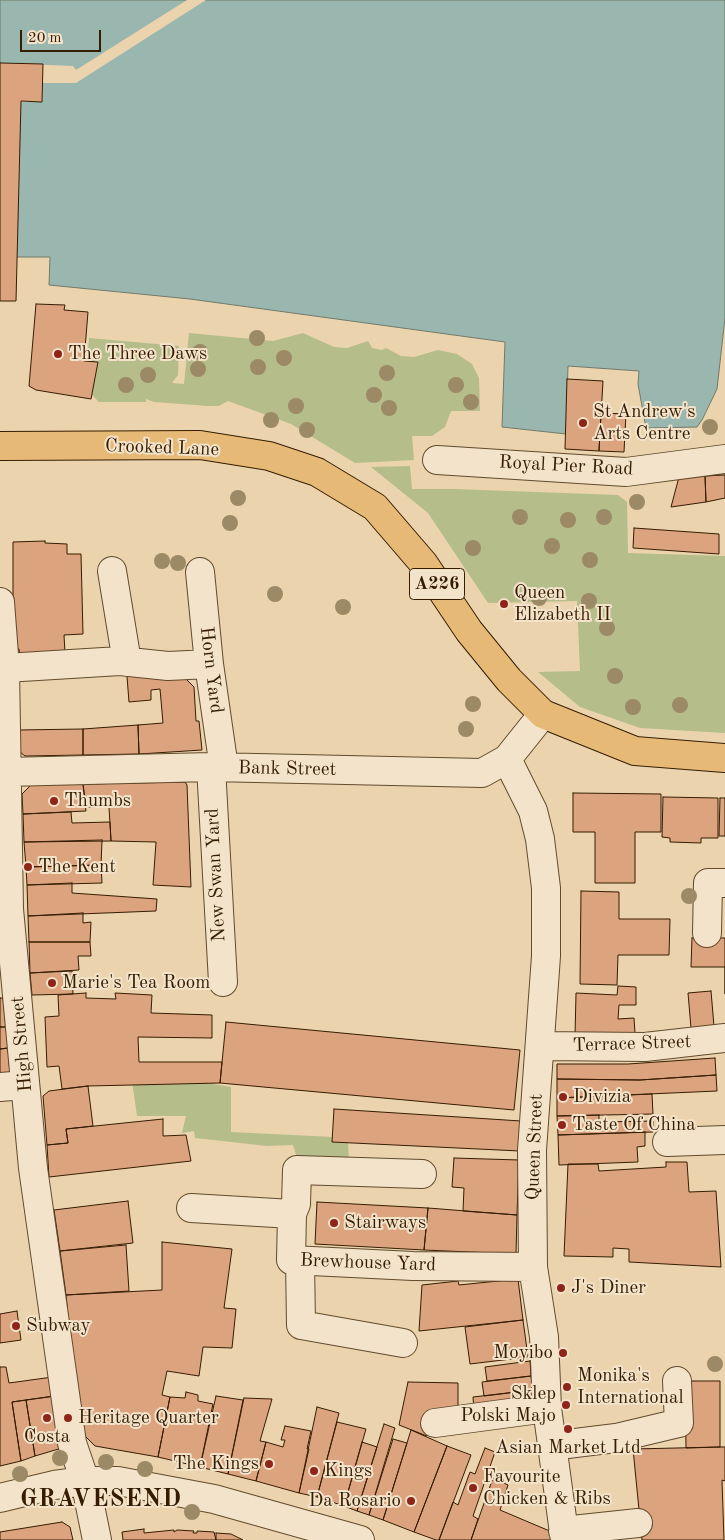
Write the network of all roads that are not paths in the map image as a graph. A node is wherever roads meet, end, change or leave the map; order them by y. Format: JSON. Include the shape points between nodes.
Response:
{"nodes":[{"id":1,"x":0,"y":446,"type":"edge"},
{"id":2,"x":725,"y":459,"type":"edge"},
{"id":3,"x":437,"y":460,"type":"dead end"},
{"id":4,"x":112,"y":571,"type":"dead end"},
{"id":5,"x":200,"y":572,"type":"dead end"},
{"id":6,"x":0,"y":602,"type":"edge"},
{"id":7,"x":127,"y":662,"type":"junction"},
{"id":8,"x":209,"y":664,"type":"junction"},
{"id":9,"x":5,"y":668,"type":"junction"},
{"id":10,"x":542,"y":714,"type":"junction"},
{"id":11,"x":725,"y":758,"type":"edge"},
{"id":12,"x":507,"y":759,"type":"junction"},
{"id":13,"x":217,"y":768,"type":"junction"},
{"id":14,"x":6,"y":772,"type":"junction"},
{"id":15,"x":725,"y":883,"type":"edge"},
{"id":16,"x":707,"y":933,"type":"dead end"},
{"id":17,"x":223,"y":982,"type":"dead end"},
{"id":18,"x":725,"y":1038,"type":"edge"},
{"id":19,"x":540,"y":1046,"type":"junction"},
{"id":20,"x":13,"y":1086,"type":"edge"},
{"id":21,"x":725,"y":1140,"type":"edge"},
{"id":22,"x":667,"y":1142,"type":"dead end"},
{"id":23,"x":422,"y":1174,"type":"dead end"},
{"id":24,"x":191,"y":1208,"type":"dead end"},
{"id":25,"x":292,"y":1214,"type":"junction"},
{"id":26,"x":300,"y":1260,"type":"junction"},
{"id":27,"x":533,"y":1267,"type":"junction"},
{"id":28,"x":403,"y":1343,"type":"dead end"},
{"id":29,"x":677,"y":1381,"type":"dead end"},
{"id":30,"x":547,"y":1408,"type":"junction"},
{"id":31,"x":435,"y":1423,"type":"dead end"},
{"id":32,"x":551,"y":1446,"type":"junction"},
{"id":33,"x":85,"y":1481,"type":"junction"},
{"id":34,"x":0,"y":1498,"type":"edge"},
{"id":35,"x":638,"y":1523,"type":"dead end"},
{"id":36,"x":564,"y":1535,"type":"edge"},
{"id":37,"x":97,"y":1540,"type":"edge"},
{"id":38,"x":360,"y":1540,"type":"edge"}],
"edges":[{"from":1,"to":10,"type":"main road","name":"Crooked Lane","number":"A226","via":[[200,445],[269,456],[317,472],[375,507],[424,564],[469,631]]},
{"from":2,"to":3,"type":"street","name":"Royal Pier Road","via":[[626,472]]},
{"from":4,"to":7,"type":"street"},
{"from":5,"to":8,"type":"street","name":"Horn Yard"},
{"from":6,"to":9,"type":"street","name":"High Street"},
{"from":7,"to":8,"type":"street","via":[[168,666]]},
{"from":7,"to":9,"type":"street"},
{"from":8,"to":13,"type":"street","name":"Horn Yard"},
{"from":9,"to":14,"type":"street","name":"High Street"},
{"from":10,"to":11,"type":"main road","number":"A226","via":[[635,751]]},
{"from":10,"to":12,"type":"street","name":"Bank Street"},
{"from":12,"to":13,"type":"street","name":"Bank Street","via":[[482,773]]},
{"from":12,"to":19,"type":"street","name":"Queen Street","via":[[533,811],[543,860],[547,934]]},
{"from":13,"to":14,"type":"street","name":"Bank Street"},
{"from":13,"to":17,"type":"street","name":"New Swan Yard"},
{"from":14,"to":20,"type":"street","name":"High Street"},
{"from":15,"to":16,"type":"street","via":[[708,883]]},
{"from":18,"to":19,"type":"street","name":"Terrace Street","via":[[645,1047]]},
{"from":19,"to":27,"type":"street","name":"Queen Street","via":[[532,1157]]},
{"from":20,"to":33,"type":"street","name":"High Street","via":[[33,1168],[72,1443]]},
{"from":21,"to":22,"type":"street"},
{"from":23,"to":25,"type":"street","via":[[297,1170],[296,1204]]},
{"from":24,"to":25,"type":"street"},
{"from":25,"to":26,"type":"street","name":"Brewhouse Yard","via":[[291,1260]]},
{"from":26,"to":27,"type":"street","name":"Brewhouse Yard","via":[[412,1266]]},
{"from":26,"to":28,"type":"street","via":[[301,1325]]},
{"from":27,"to":30,"type":"street","name":"Queen Street","via":[[544,1337]]},
{"from":29,"to":32,"type":"street","via":[[679,1423],[616,1438]]},
{"from":30,"to":31,"type":"street"},
{"from":30,"to":32,"type":"street","name":"Queen Street"},
{"from":32,"to":36,"type":"street","name":"Queen Street"},
{"from":33,"to":34,"type":"street"},
{"from":33,"to":37,"type":"street","name":"High Street"},
{"from":33,"to":38,"type":"street","via":[[118,1481],[214,1499]]},
{"from":35,"to":36,"type":"street"}]}
